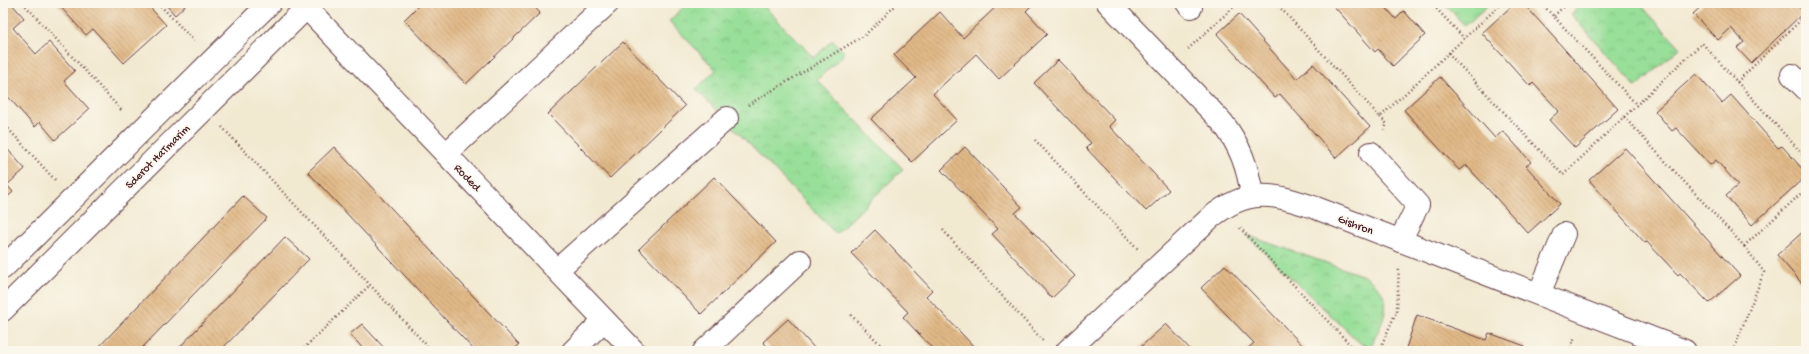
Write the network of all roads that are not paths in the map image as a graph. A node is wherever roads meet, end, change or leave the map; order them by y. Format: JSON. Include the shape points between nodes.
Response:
{"nodes":[{"id":1,"x":270,"y":3,"type":"edge"},
{"id":2,"x":608,"y":3,"type":"edge"},
{"id":3,"x":1108,"y":3,"type":"edge"},
{"id":4,"x":306,"y":5,"type":"edge"},
{"id":5,"x":727,"y":118,"type":"road end"},
{"id":6,"x":1371,"y":153,"type":"dead end"},
{"id":7,"x":446,"y":154,"type":"junction"},
{"id":8,"x":1252,"y":196,"type":"junction"},
{"id":9,"x":1564,"y":234,"type":"dead end"},
{"id":10,"x":1400,"y":241,"type":"junction"},
{"id":11,"x":800,"y":262,"type":"dead end"},
{"id":12,"x":3,"y":268,"type":"edge"},
{"id":13,"x":557,"y":270,"type":"junction"},
{"id":14,"x":1539,"y":294,"type":"junction"},
{"id":15,"x":3,"y":310,"type":"edge"},
{"id":16,"x":604,"y":320,"type":"junction"},
{"id":17,"x":1057,"y":348,"type":"edge"},
{"id":18,"x":572,"y":351,"type":"edge"},
{"id":19,"x":634,"y":351,"type":"edge"},
{"id":20,"x":704,"y":351,"type":"edge"},
{"id":21,"x":1685,"y":351,"type":"edge"}],
"edges":[{"from":1,"to":12,"type":"street"},
{"from":2,"to":7,"type":"street"},
{"from":3,"to":8,"type":"street","via":[[1222,122],[1237,142],[1248,172]]},
{"from":4,"to":7,"type":"street","name":"Roded"},
{"from":4,"to":15,"type":"street","name":"Sderot HaTmarim"},
{"from":5,"to":13,"type":"street"},
{"from":6,"to":10,"type":"street","via":[[1418,205]]},
{"from":7,"to":13,"type":"street","name":"Roded"},
{"from":8,"to":10,"type":"street","name":"Gishron","via":[[1294,201]]},
{"from":8,"to":17,"type":"street","name":"Gishron","via":[[1222,208],[1156,268]]},
{"from":9,"to":14,"type":"street"},
{"from":10,"to":14,"type":"street","name":"Gishron"},
{"from":11,"to":20,"type":"street"},
{"from":13,"to":16,"type":"street","name":"Roded"},
{"from":14,"to":21,"type":"street","name":"Gishron"},
{"from":16,"to":18,"type":"street"},
{"from":16,"to":19,"type":"street","name":"Roded"}]}
